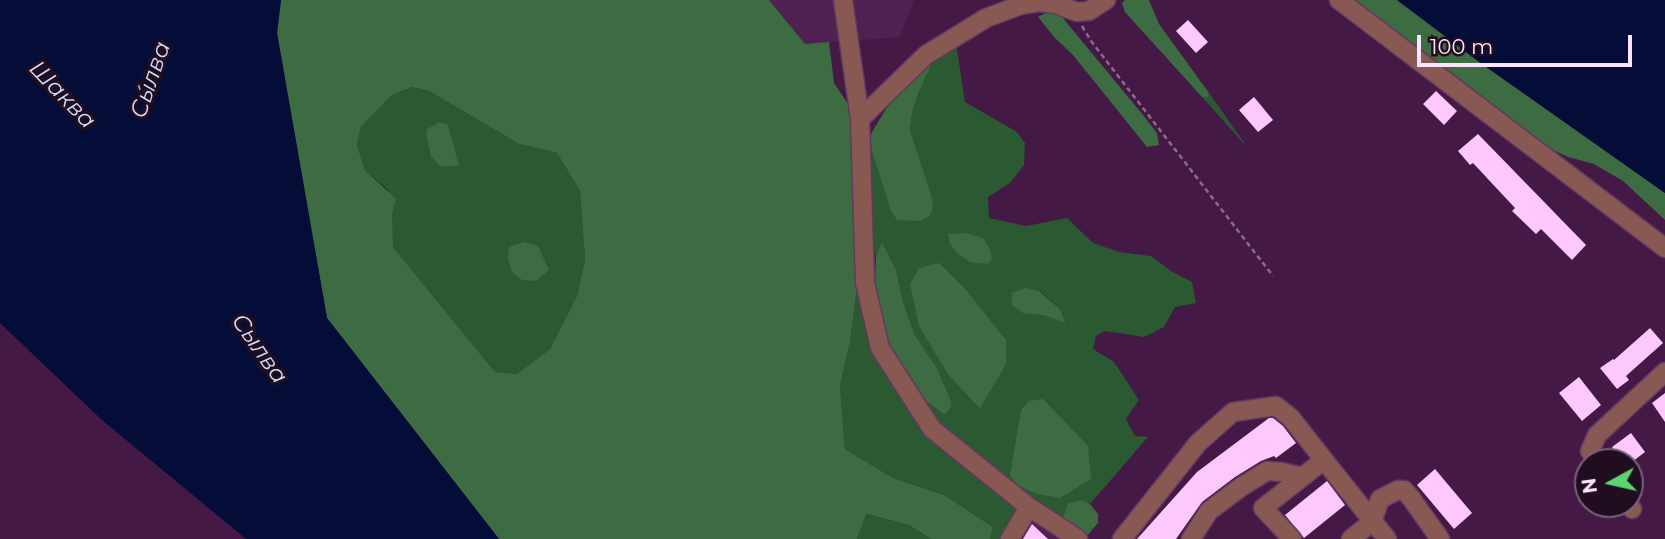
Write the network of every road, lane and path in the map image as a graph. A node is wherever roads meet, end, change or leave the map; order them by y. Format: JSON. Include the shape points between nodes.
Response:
{"nodes":[{"id":1,"x":843,"y":0,"type":"edge"},
{"id":2,"x":1106,"y":0,"type":"edge"},
{"id":3,"x":1339,"y":0,"type":"edge"},
{"id":4,"x":1077,"y":12,"type":"junction"},
{"id":5,"x":860,"y":119,"type":"junction"},
{"id":6,"x":1665,"y":248,"type":"edge"},
{"id":7,"x":1273,"y":276,"type":"dead end"},
{"id":8,"x":1665,"y":372,"type":"edge"},
{"id":9,"x":1591,"y":448,"type":"edge"},
{"id":10,"x":1324,"y":460,"type":"junction"},
{"id":11,"x":1302,"y":477,"type":"junction"},
{"id":12,"x":1029,"y":507,"type":"junction"},
{"id":13,"x":1372,"y":522,"type":"junction"},
{"id":14,"x":1010,"y":539,"type":"edge"},
{"id":15,"x":1078,"y":539,"type":"edge"},
{"id":16,"x":1122,"y":539,"type":"edge"},
{"id":17,"x":1191,"y":539,"type":"edge"},
{"id":18,"x":1293,"y":539,"type":"edge"},
{"id":19,"x":1352,"y":539,"type":"edge"},
{"id":20,"x":1387,"y":539,"type":"edge"},
{"id":21,"x":1440,"y":539,"type":"edge"}],
"edges":[{"from":1,"to":5,"type":"street"},
{"from":2,"to":4,"type":"street","via":[[1089,11]]},
{"from":3,"to":6,"type":"street"},
{"from":4,"to":5,"type":"street","via":[[1040,2],[986,18],[926,55]]},
{"from":4,"to":7,"type":"path","via":[[1091,41]]},
{"from":5,"to":12,"type":"street","via":[[865,283],[880,348],[932,429]]},
{"from":8,"to":9,"type":"street","via":[[1597,435]]},
{"from":10,"to":11,"type":"street"},
{"from":10,"to":13,"type":"street"},
{"from":10,"to":16,"type":"street","via":[[1292,418],[1276,406],[1233,412],[1198,443]]},
{"from":11,"to":17,"type":"street","via":[[1267,471],[1209,511]]},
{"from":11,"to":18,"type":"street","via":[[1263,508]]},
{"from":12,"to":14,"type":"street"},
{"from":12,"to":15,"type":"street"},
{"from":13,"to":19,"type":"street"},
{"from":13,"to":20,"type":"street"},
{"from":13,"to":21,"type":"street","via":[[1380,499],[1404,490]]}]}
